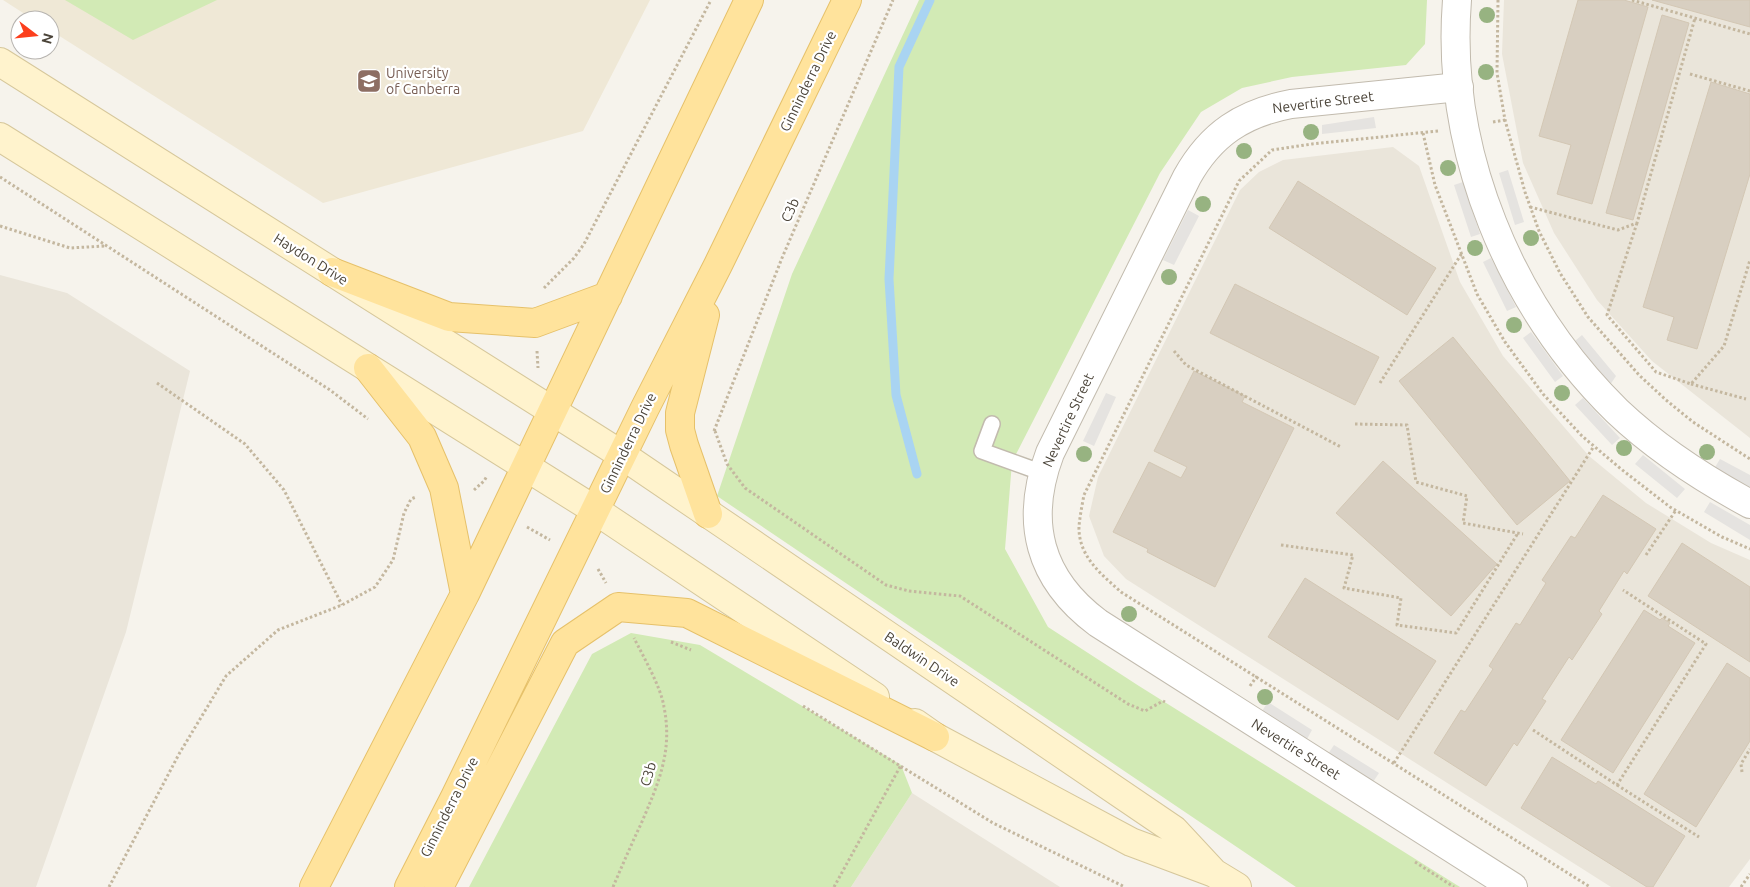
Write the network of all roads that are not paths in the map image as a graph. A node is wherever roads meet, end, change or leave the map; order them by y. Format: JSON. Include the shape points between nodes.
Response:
{"nodes":[{"id":1,"x":749,"y":0,"type":"edge"},
{"id":2,"x":847,"y":0,"type":"edge"},
{"id":3,"x":1457,"y":0,"type":"edge"},
{"id":4,"x":0,"y":62,"type":"edge"},
{"id":5,"x":1460,"y":87,"type":"junction"},
{"id":6,"x":0,"y":137,"type":"edge"},
{"id":7,"x":718,"y":265,"type":"junction"},
{"id":8,"x":332,"y":272,"type":"junction"},
{"id":9,"x":608,"y":296,"type":"junction"},
{"id":10,"x":368,"y":368,"type":"junction"},
{"id":11,"x":552,"y":411,"type":"junction"},
{"id":12,"x":992,"y":424,"type":"dead end"},
{"id":13,"x":622,"y":455,"type":"junction"},
{"id":14,"x":526,"y":467,"type":"junction"},
{"id":15,"x":1043,"y":473,"type":"junction"},
{"id":16,"x":1750,"y":504,"type":"edge"},
{"id":17,"x":594,"y":510,"type":"junction"},
{"id":18,"x":708,"y":514,"type":"junction"},
{"id":19,"x":465,"y":594,"type":"junction"},
{"id":20,"x":935,"y":737,"type":"junction"},
{"id":21,"x":1214,"y":873,"type":"junction"},
{"id":22,"x":314,"y":887,"type":"edge"},
{"id":23,"x":409,"y":887,"type":"edge"},
{"id":24,"x":439,"y":887,"type":"edge"},
{"id":25,"x":1237,"y":887,"type":"edge"},
{"id":26,"x":1513,"y":887,"type":"edge"}],
"edges":[{"from":1,"to":9,"type":"main road"},
{"from":2,"to":7,"type":"main road","name":"Ginninderra Drive"},
{"from":3,"to":5,"type":"street"},
{"from":4,"to":8,"type":"main road","name":"Haydon Drive"},
{"from":5,"to":15,"type":"street","name":"Nevertire Street","via":[[1291,104],[1254,114],[1222,133],[1196,161],[1187,177]]},
{"from":5,"to":16,"type":"street","via":[[1476,175],[1501,244],[1540,316],[1590,381],[1648,438],[1680,463]]},
{"from":6,"to":10,"type":"main road"},
{"from":7,"to":13,"type":"main road","name":"Ginninderra Drive"},
{"from":7,"to":18,"type":"main road","via":[[680,413],[684,445]]},
{"from":8,"to":9,"type":"main road","via":[[449,317],[535,323]]},
{"from":8,"to":11,"type":"main road","name":"Haydon Drive"},
{"from":9,"to":11,"type":"main road"},
{"from":10,"to":14,"type":"main road"},
{"from":10,"to":19,"type":"main road","via":[[422,437],[444,488]]},
{"from":11,"to":13,"type":"main road","name":"Haydon Drive"},
{"from":11,"to":14,"type":"main road"},
{"from":12,"to":15,"type":"lane","via":[[982,451]]},
{"from":13,"to":17,"type":"main road","name":"Ginninderra Drive"},
{"from":13,"to":18,"type":"main road","name":"Baldwin Drive"},
{"from":14,"to":17,"type":"main road"},
{"from":14,"to":19,"type":"main road"},
{"from":15,"to":26,"type":"street","name":"Nevertire Street","via":[[1038,494],[1039,537],[1058,583],[1081,611]]},
{"from":17,"to":20,"type":"main road","name":"Baldwin Drive"},
{"from":17,"to":23,"type":"main road","name":"Ginninderra Drive"},
{"from":18,"to":21,"type":"main road","name":"Baldwin Drive","via":[[1174,830]]},
{"from":19,"to":22,"type":"main road"},
{"from":20,"to":21,"type":"main road","name":"Baldwin Drive","via":[[1131,842]]},
{"from":20,"to":24,"type":"main road","via":[[687,613],[618,607],[565,643]]},
{"from":21,"to":25,"type":"main road","name":"Baldwin Drive"}]}
